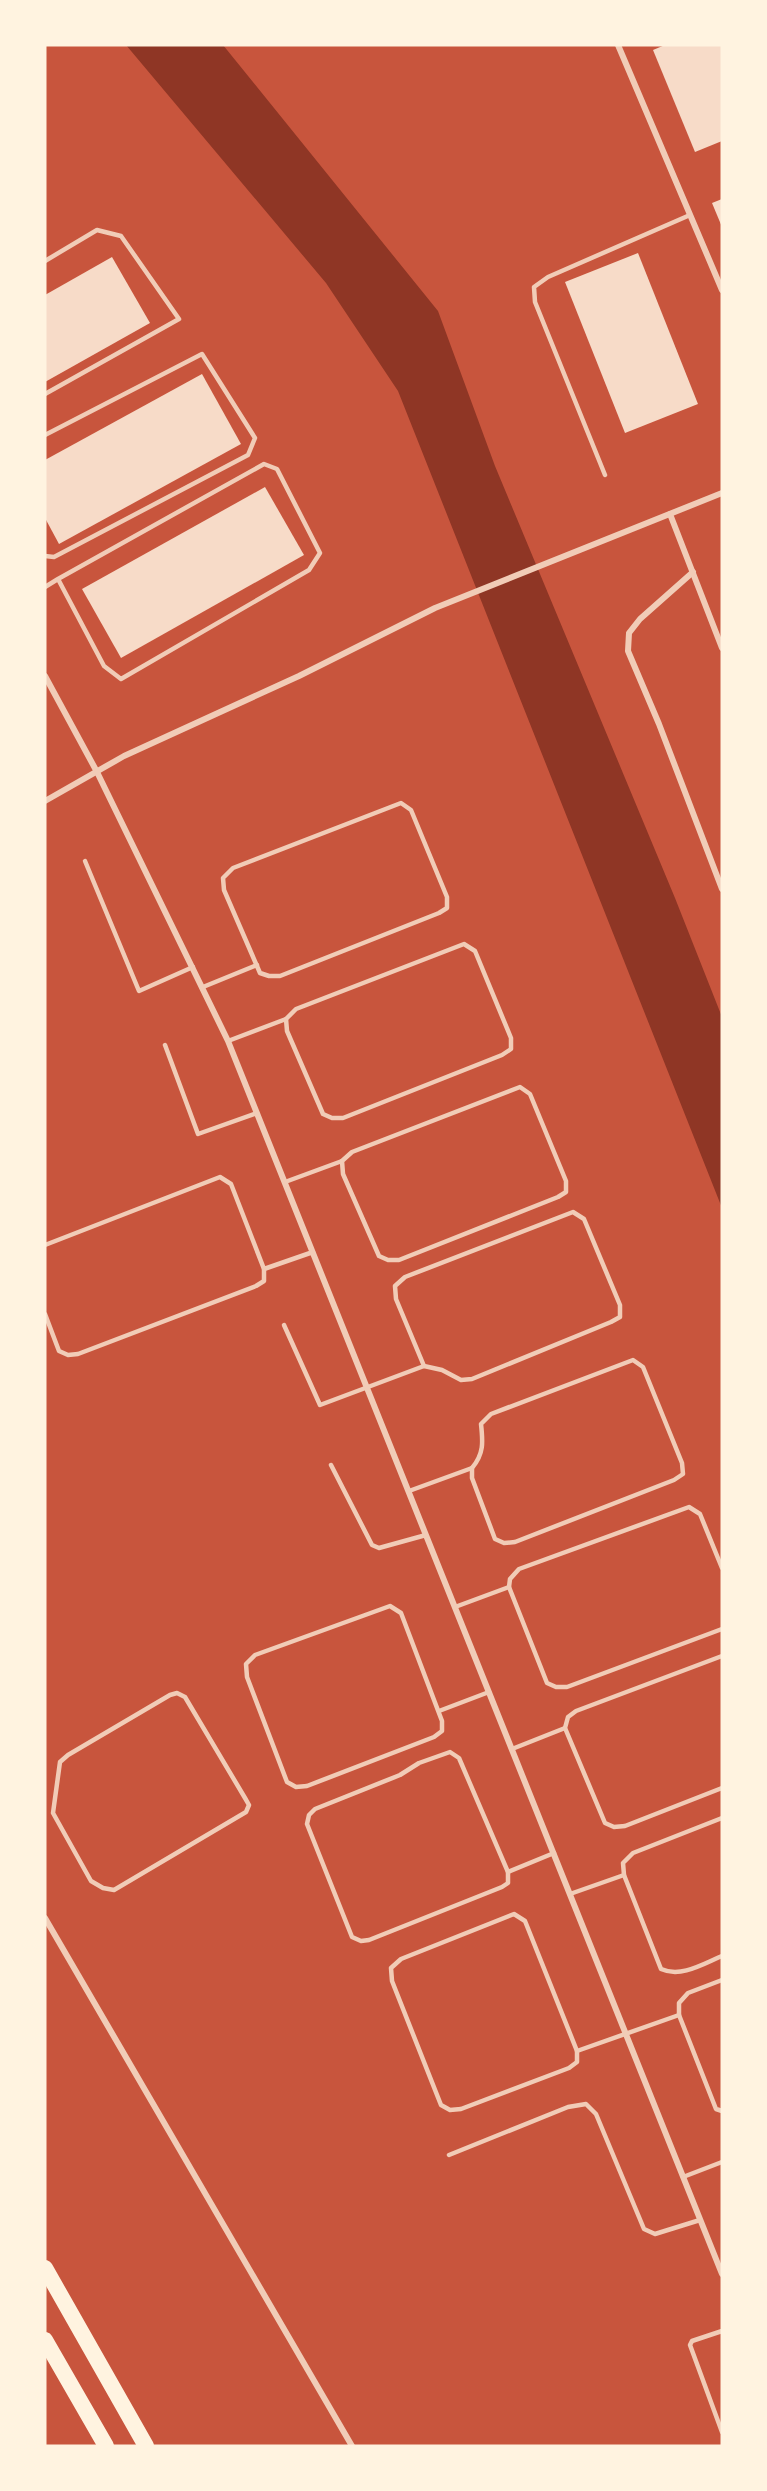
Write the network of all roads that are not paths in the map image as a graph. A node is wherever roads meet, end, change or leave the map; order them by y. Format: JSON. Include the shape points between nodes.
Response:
{"nodes":[{"id":1,"x":618,"y":45,"type":"edge"},
{"id":2,"x":690,"y":215,"type":"junction"},
{"id":3,"x":45,"y":261,"type":"edge"},
{"id":4,"x":722,"y":290,"type":"edge"},
{"id":5,"x":45,"y":394,"type":"edge"},
{"id":6,"x":45,"y":435,"type":"edge"},
{"id":7,"x":605,"y":475,"type":"dead end"},
{"id":8,"x":722,"y":493,"type":"edge"},
{"id":9,"x":670,"y":514,"type":"junction"},
{"id":10,"x":45,"y":556,"type":"edge"},
{"id":11,"x":693,"y":572,"type":"junction"},
{"id":12,"x":58,"y":579,"type":"junction"},
{"id":13,"x":45,"y":587,"type":"edge"},
{"id":14,"x":722,"y":648,"type":"edge"},
{"id":15,"x":45,"y":676,"type":"edge"},
{"id":16,"x":97,"y":771,"type":"junction"},
{"id":17,"x":45,"y":801,"type":"edge"},
{"id":18,"x":85,"y":861,"type":"dead end"},
{"id":19,"x":722,"y":890,"type":"edge"},
{"id":20,"x":257,"y":965,"type":"junction"},
{"id":21,"x":193,"y":967,"type":"junction"},
{"id":22,"x":203,"y":987,"type":"junction"},
{"id":23,"x":286,"y":1019,"type":"junction"},
{"id":24,"x":228,"y":1041,"type":"junction"},
{"id":25,"x":165,"y":1045,"type":"dead end"},
{"id":26,"x":257,"y":1113,"type":"junction"},
{"id":27,"x":342,"y":1161,"type":"junction"},
{"id":28,"x":285,"y":1182,"type":"junction"},
{"id":29,"x":45,"y":1245,"type":"edge"},
{"id":30,"x":313,"y":1252,"type":"junction"},
{"id":31,"x":264,"y":1269,"type":"junction"},
{"id":32,"x":45,"y":1314,"type":"edge"},
{"id":33,"x":284,"y":1325,"type":"dead end"},
{"id":34,"x":424,"y":1366,"type":"junction"},
{"id":35,"x":368,"y":1388,"type":"junction"},
{"id":36,"x":331,"y":1465,"type":"dead end"},
{"id":37,"x":472,"y":1468,"type":"junction"},
{"id":38,"x":409,"y":1491,"type":"junction"},
{"id":39,"x":426,"y":1535,"type":"junction"},
{"id":40,"x":722,"y":1568,"type":"edge"},
{"id":41,"x":509,"y":1587,"type":"junction"},
{"id":42,"x":455,"y":1607,"type":"junction"},
{"id":43,"x":722,"y":1629,"type":"edge"},
{"id":44,"x":722,"y":1656,"type":"edge"},
{"id":45,"x":489,"y":1692,"type":"junction"},
{"id":46,"x":439,"y":1711,"type":"junction"},
{"id":47,"x":566,"y":1728,"type":"junction"},
{"id":48,"x":512,"y":1749,"type":"junction"},
{"id":49,"x":722,"y":1788,"type":"edge"},
{"id":50,"x":53,"y":1814,"type":"junction"},
{"id":51,"x":45,"y":1817,"type":"edge"},
{"id":52,"x":722,"y":1818,"type":"edge"},
{"id":53,"x":554,"y":1853,"type":"junction"},
{"id":54,"x":508,"y":1872,"type":"junction"},
{"id":55,"x":624,"y":1875,"type":"junction"},
{"id":56,"x":570,"y":1894,"type":"junction"},
{"id":57,"x":45,"y":1918,"type":"edge"},
{"id":58,"x":722,"y":1956,"type":"edge"},
{"id":59,"x":722,"y":1980,"type":"edge"},
{"id":60,"x":679,"y":2015,"type":"junction"},
{"id":61,"x":626,"y":2033,"type":"junction"},
{"id":62,"x":577,"y":2051,"type":"junction"},
{"id":63,"x":722,"y":2111,"type":"edge"},
{"id":64,"x":449,"y":2154,"type":"dead end"},
{"id":65,"x":722,"y":2162,"type":"edge"},
{"id":66,"x":683,"y":2177,"type":"junction"},
{"id":67,"x":700,"y":2220,"type":"junction"},
{"id":68,"x":45,"y":2268,"type":"edge"},
{"id":69,"x":722,"y":2274,"type":"edge"},
{"id":70,"x":722,"y":2331,"type":"edge"},
{"id":71,"x":45,"y":2340,"type":"edge"},
{"id":72,"x":722,"y":2432,"type":"edge"},
{"id":73,"x":106,"y":2446,"type":"edge"},
{"id":74,"x":146,"y":2446,"type":"edge"},
{"id":75,"x":352,"y":2446,"type":"edge"}],
"edges":[{"from":1,"to":2,"type":"street"},
{"from":2,"to":4,"type":"street"},
{"from":2,"to":7,"type":"lane","via":[[548,277],[534,287],[535,302]]},
{"from":3,"to":5,"type":"lane","via":[[97,230],[121,236],[179,319]]},
{"from":6,"to":10,"type":"lane","via":[[202,354],[255,438],[248,455],[54,557]]},
{"from":8,"to":9,"type":"street"},
{"from":9,"to":11,"type":"street"},
{"from":9,"to":16,"type":"street","via":[[435,608]]},
{"from":11,"to":14,"type":"street"},
{"from":11,"to":19,"type":"street","via":[[640,619],[629,633],[628,651],[660,724]]},
{"from":12,"to":12,"type":"lane","via":[[264,464],[277,469],[320,552],[309,570],[121,679],[104,666]]},
{"from":12,"to":13,"type":"lane"},
{"from":15,"to":16,"type":"street"},
{"from":16,"to":17,"type":"street"},
{"from":16,"to":21,"type":"street"},
{"from":18,"to":21,"type":"lane","via":[[140,990]]},
{"from":20,"to":20,"type":"lane","via":[[260,973],[280,976],[447,908],[447,897],[411,810],[401,803],[387,807],[232,868],[223,878],[224,890]]},
{"from":20,"to":22,"type":"lane"},
{"from":21,"to":22,"type":"street"},
{"from":22,"to":24,"type":"street"},
{"from":23,"to":23,"type":"lane","via":[[296,1009],[464,944],[475,951],[511,1038],[511,1049],[343,1118],[333,1118],[323,1114],[287,1031]]},
{"from":23,"to":24,"type":"lane"},
{"from":24,"to":26,"type":"street"},
{"from":25,"to":26,"type":"lane","via":[[198,1134]]},
{"from":26,"to":28,"type":"street"},
{"from":27,"to":27,"type":"lane","via":[[343,1174],[379,1256],[388,1260],[399,1260],[566,1192],[566,1181],[530,1094],[520,1087],[352,1152]]},
{"from":27,"to":28,"type":"lane"},
{"from":28,"to":30,"type":"street"},
{"from":29,"to":31,"type":"lane","via":[[220,1177],[231,1184]]},
{"from":30,"to":31,"type":"lane"},
{"from":30,"to":35,"type":"street"},
{"from":31,"to":32,"type":"lane","via":[[264,1281],[256,1286],[78,1354],[58,1351]]},
{"from":33,"to":35,"type":"lane","via":[[320,1405]]},
{"from":34,"to":34,"type":"lane","via":[[461,1380],[472,1379],[620,1317],[620,1305],[584,1219],[573,1212],[566,1214],[405,1277],[395,1287],[396,1299]]},
{"from":34,"to":35,"type":"lane"},
{"from":35,"to":38,"type":"street"},
{"from":36,"to":39,"type":"lane","via":[[372,1545],[379,1548]]},
{"from":37,"to":37,"type":"lane","via":[[483,1448],[481,1424],[490,1414],[633,1360],[643,1367],[683,1474],[515,1542],[504,1543],[495,1539],[472,1478]]},
{"from":37,"to":38,"type":"lane"},
{"from":38,"to":39,"type":"street"},
{"from":39,"to":42,"type":"street"},
{"from":40,"to":41,"type":"lane","via":[[700,1514],[689,1507],[519,1569],[510,1579]]},
{"from":41,"to":42,"type":"lane"},
{"from":41,"to":43,"type":"lane","via":[[547,1683],[556,1687],[567,1687]]},
{"from":42,"to":45,"type":"street"},
{"from":44,"to":47,"type":"lane","via":[[576,1711],[568,1717]]},
{"from":45,"to":46,"type":"lane"},
{"from":45,"to":48,"type":"street"},
{"from":46,"to":46,"type":"lane","via":[[442,1731],[434,1737],[307,1786],[296,1786],[287,1782],[247,1677],[246,1664],[255,1655],[390,1606],[401,1613]]},
{"from":47,"to":48,"type":"lane"},
{"from":47,"to":49,"type":"lane","via":[[605,1823],[614,1827]]},
{"from":48,"to":53,"type":"street"},
{"from":50,"to":50,"type":"lane","via":[[91,1881],[114,1890],[246,1812],[249,1805],[185,1697],[177,1694],[60,1762]]},
{"from":50,"to":51,"type":"lane"},
{"from":52,"to":55,"type":"lane","via":[[633,1853],[623,1863]]},
{"from":53,"to":54,"type":"lane"},
{"from":53,"to":56,"type":"street"},
{"from":54,"to":54,"type":"lane","via":[[459,1758],[450,1752],[315,1809],[309,1815],[307,1824],[352,1937],[361,1941],[502,1887],[508,1882]]},
{"from":55,"to":56,"type":"lane"},
{"from":55,"to":58,"type":"lane","via":[[661,1969],[681,1972]]},
{"from":56,"to":61,"type":"street"},
{"from":57,"to":75,"type":"street"},
{"from":59,"to":60,"type":"lane","via":[[688,1993],[679,2003]]},
{"from":60,"to":61,"type":"lane"},
{"from":60,"to":63,"type":"lane","via":[[716,2109]]},
{"from":61,"to":62,"type":"lane"},
{"from":61,"to":66,"type":"street"},
{"from":62,"to":62,"type":"lane","via":[[577,2062],[569,2068],[461,2109],[441,2106],[392,1981],[392,1968],[401,1959],[514,1914],[525,1921]]},
{"from":64,"to":67,"type":"lane","via":[[568,2107],[586,2104],[596,2114],[644,2229],[655,2234]]},
{"from":65,"to":66,"type":"lane"},
{"from":66,"to":67,"type":"street"},
{"from":67,"to":69,"type":"street"},
{"from":68,"to":74,"type":"highway"},
{"from":70,"to":72,"type":"lane","via":[[690,2345]]},
{"from":71,"to":73,"type":"highway"}]}
